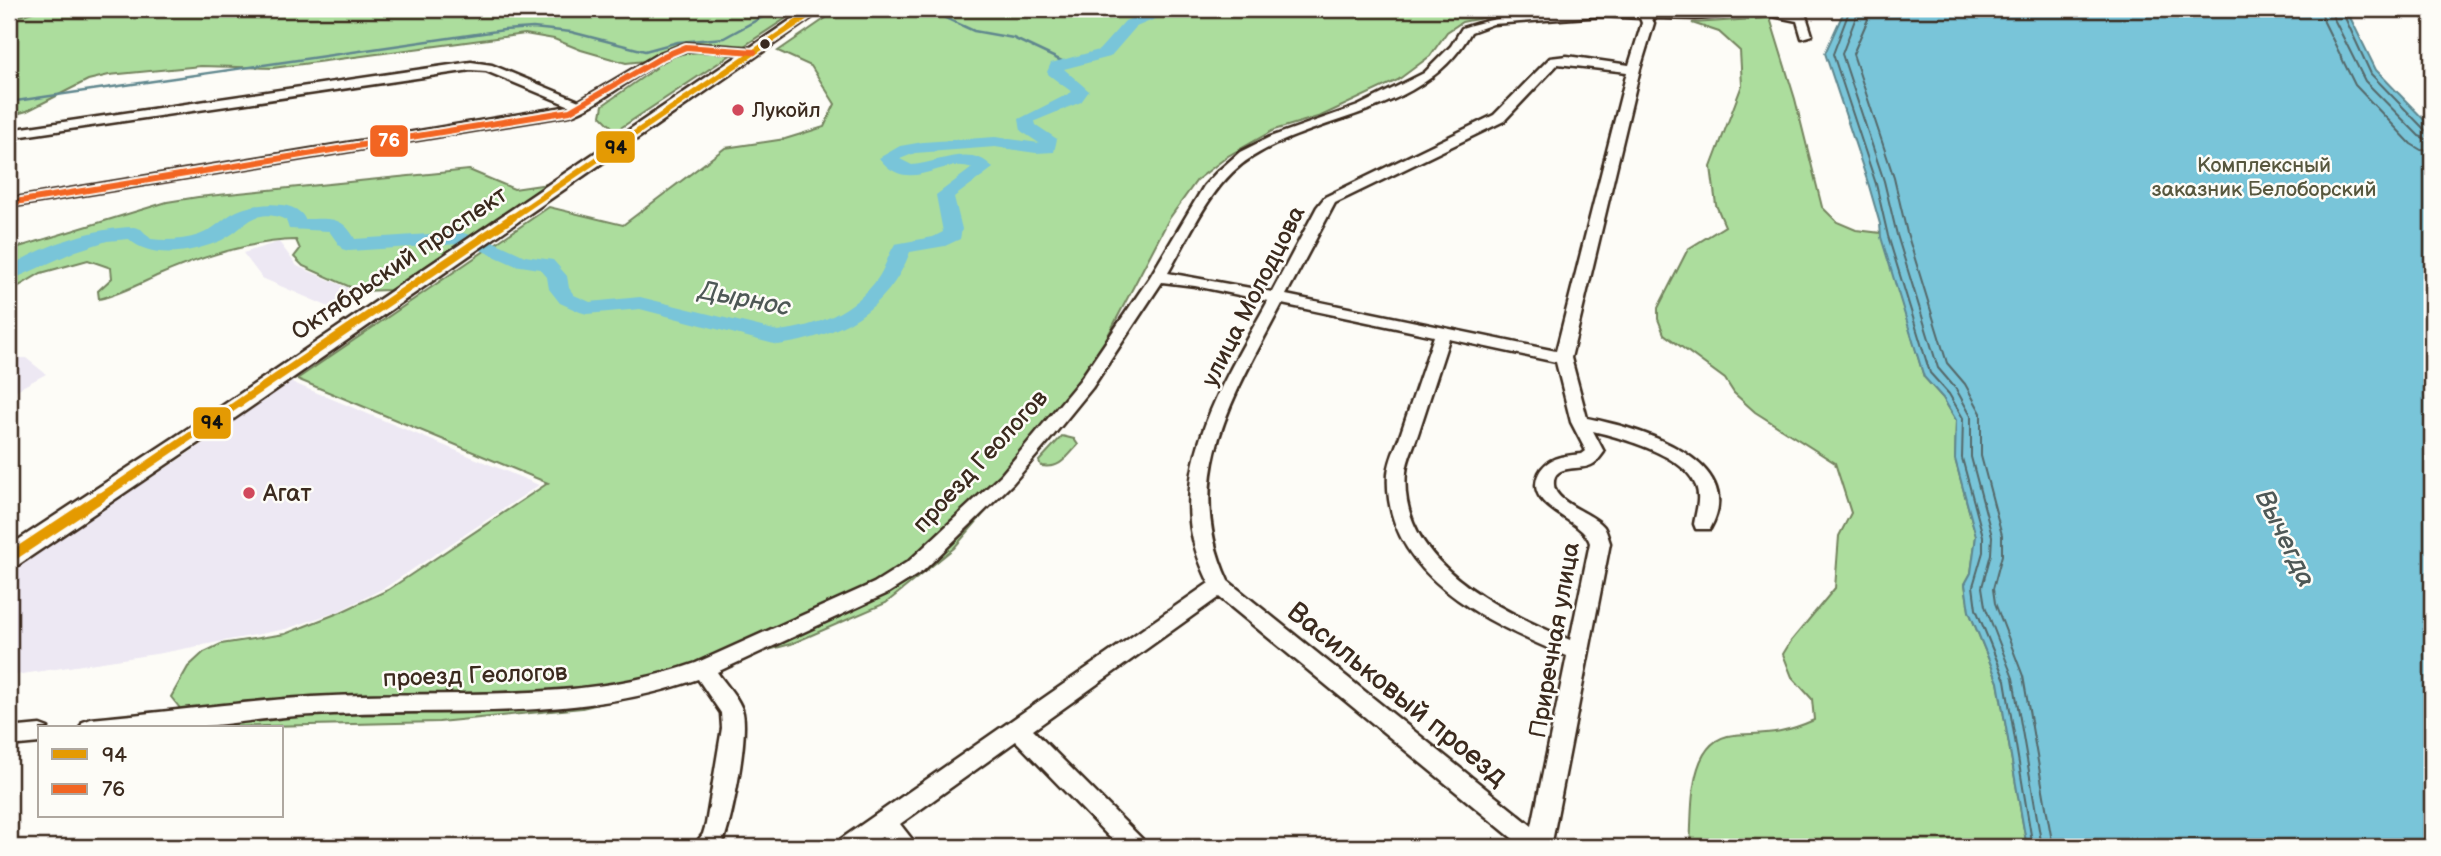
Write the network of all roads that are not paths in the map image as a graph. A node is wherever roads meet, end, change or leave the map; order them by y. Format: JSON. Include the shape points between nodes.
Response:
{"nodes":[{"id":1,"x":817,"y":9,"type":"edge"},
{"id":2,"x":1643,"y":13,"type":"junction"},
{"id":3,"x":1807,"y":34,"type":"dead end"},
{"id":4,"x":754,"y":52,"type":"junction"},
{"id":5,"x":1634,"y":69,"type":"junction"},
{"id":6,"x":582,"y":106,"type":"junction"},
{"id":7,"x":9,"y":134,"type":"edge"},
{"id":8,"x":9,"y":203,"type":"edge"},
{"id":9,"x":1158,"y":277,"type":"junction"},
{"id":10,"x":1277,"y":298,"type":"junction"},
{"id":11,"x":1443,"y":333,"type":"junction"},
{"id":12,"x":1563,"y":358,"type":"junction"},
{"id":13,"x":1580,"y":422,"type":"junction"},
{"id":14,"x":1703,"y":524,"type":"dead end"},
{"id":15,"x":9,"y":558,"type":"edge"},
{"id":16,"x":1220,"y":586,"type":"junction"},
{"id":17,"x":1578,"y":652,"type":"junction"},
{"id":18,"x":703,"y":669,"type":"junction"},
{"id":19,"x":111,"y":726,"type":"edge"},
{"id":20,"x":1018,"y":729,"type":"junction"},
{"id":21,"x":38,"y":734,"type":"edge"},
{"id":22,"x":9,"y":737,"type":"edge"},
{"id":23,"x":885,"y":823,"type":"junction"},
{"id":24,"x":705,"y":847,"type":"edge"},
{"id":25,"x":849,"y":847,"type":"edge"},
{"id":26,"x":906,"y":847,"type":"edge"},
{"id":27,"x":1134,"y":847,"type":"edge"},
{"id":28,"x":1539,"y":847,"type":"edge"}],
"edges":[{"from":1,"to":4,"type":"main road","name":"Октябрьский проспект"},
{"from":2,"to":3,"type":"street","name":"проезд Геологов","via":[[1783,13],[1802,18]]},
{"from":2,"to":5,"type":"street","name":"Приречная улица","via":[[1648,23]]},
{"from":2,"to":9,"type":"street","name":"проезд Геологов","via":[[1514,19],[1472,27],[1428,76],[1363,109],[1286,136],[1238,160],[1211,186]]},
{"from":4,"to":6,"type":"street","via":[[686,47],[664,55]]},
{"from":4,"to":15,"type":"main road","name":"Октябрьский проспект"},
{"from":5,"to":10,"type":"street","name":"улица Молодцова","via":[[1554,61],[1499,118],[1331,200]]},
{"from":5,"to":12,"type":"street","name":"Приречная улица"},
{"from":6,"to":7,"type":"street","via":[[488,68],[471,66]]},
{"from":6,"to":8,"type":"street"},
{"from":9,"to":10,"type":"street"},
{"from":9,"to":18,"type":"street","name":"проезд Геологов","via":[[1086,384],[1007,479],[937,548],[881,588]]},
{"from":10,"to":11,"type":"street"},
{"from":10,"to":16,"type":"street","name":"улица Молодцова","via":[[1207,442],[1198,487],[1198,523],[1211,571]]},
{"from":11,"to":12,"type":"street"},
{"from":11,"to":17,"type":"street","via":[[1397,471],[1395,489],[1401,515],[1435,570],[1461,592],[1494,614]]},
{"from":12,"to":13,"type":"street","name":"Приречная улица"},
{"from":13,"to":14,"type":"street","via":[[1637,437],[1699,473],[1706,485]]},
{"from":13,"to":17,"type":"street","name":"Приречная улица","via":[[1595,452],[1587,460],[1558,463],[1545,479],[1544,491],[1596,530],[1600,543]]},
{"from":16,"to":20,"type":"street"},
{"from":16,"to":28,"type":"street","name":"Васильковый проезд"},
{"from":17,"to":28,"type":"street","name":"Приречная улица"},
{"from":18,"to":19,"type":"street","name":"проезд Геологов","via":[[645,687],[585,697],[313,706]]},
{"from":18,"to":24,"type":"street","via":[[732,711],[733,727],[718,824],[713,840]]},
{"from":20,"to":23,"type":"street"},
{"from":20,"to":27,"type":"street"},
{"from":21,"to":22,"type":"street"},
{"from":23,"to":25,"type":"street"},
{"from":23,"to":26,"type":"street"}]}
